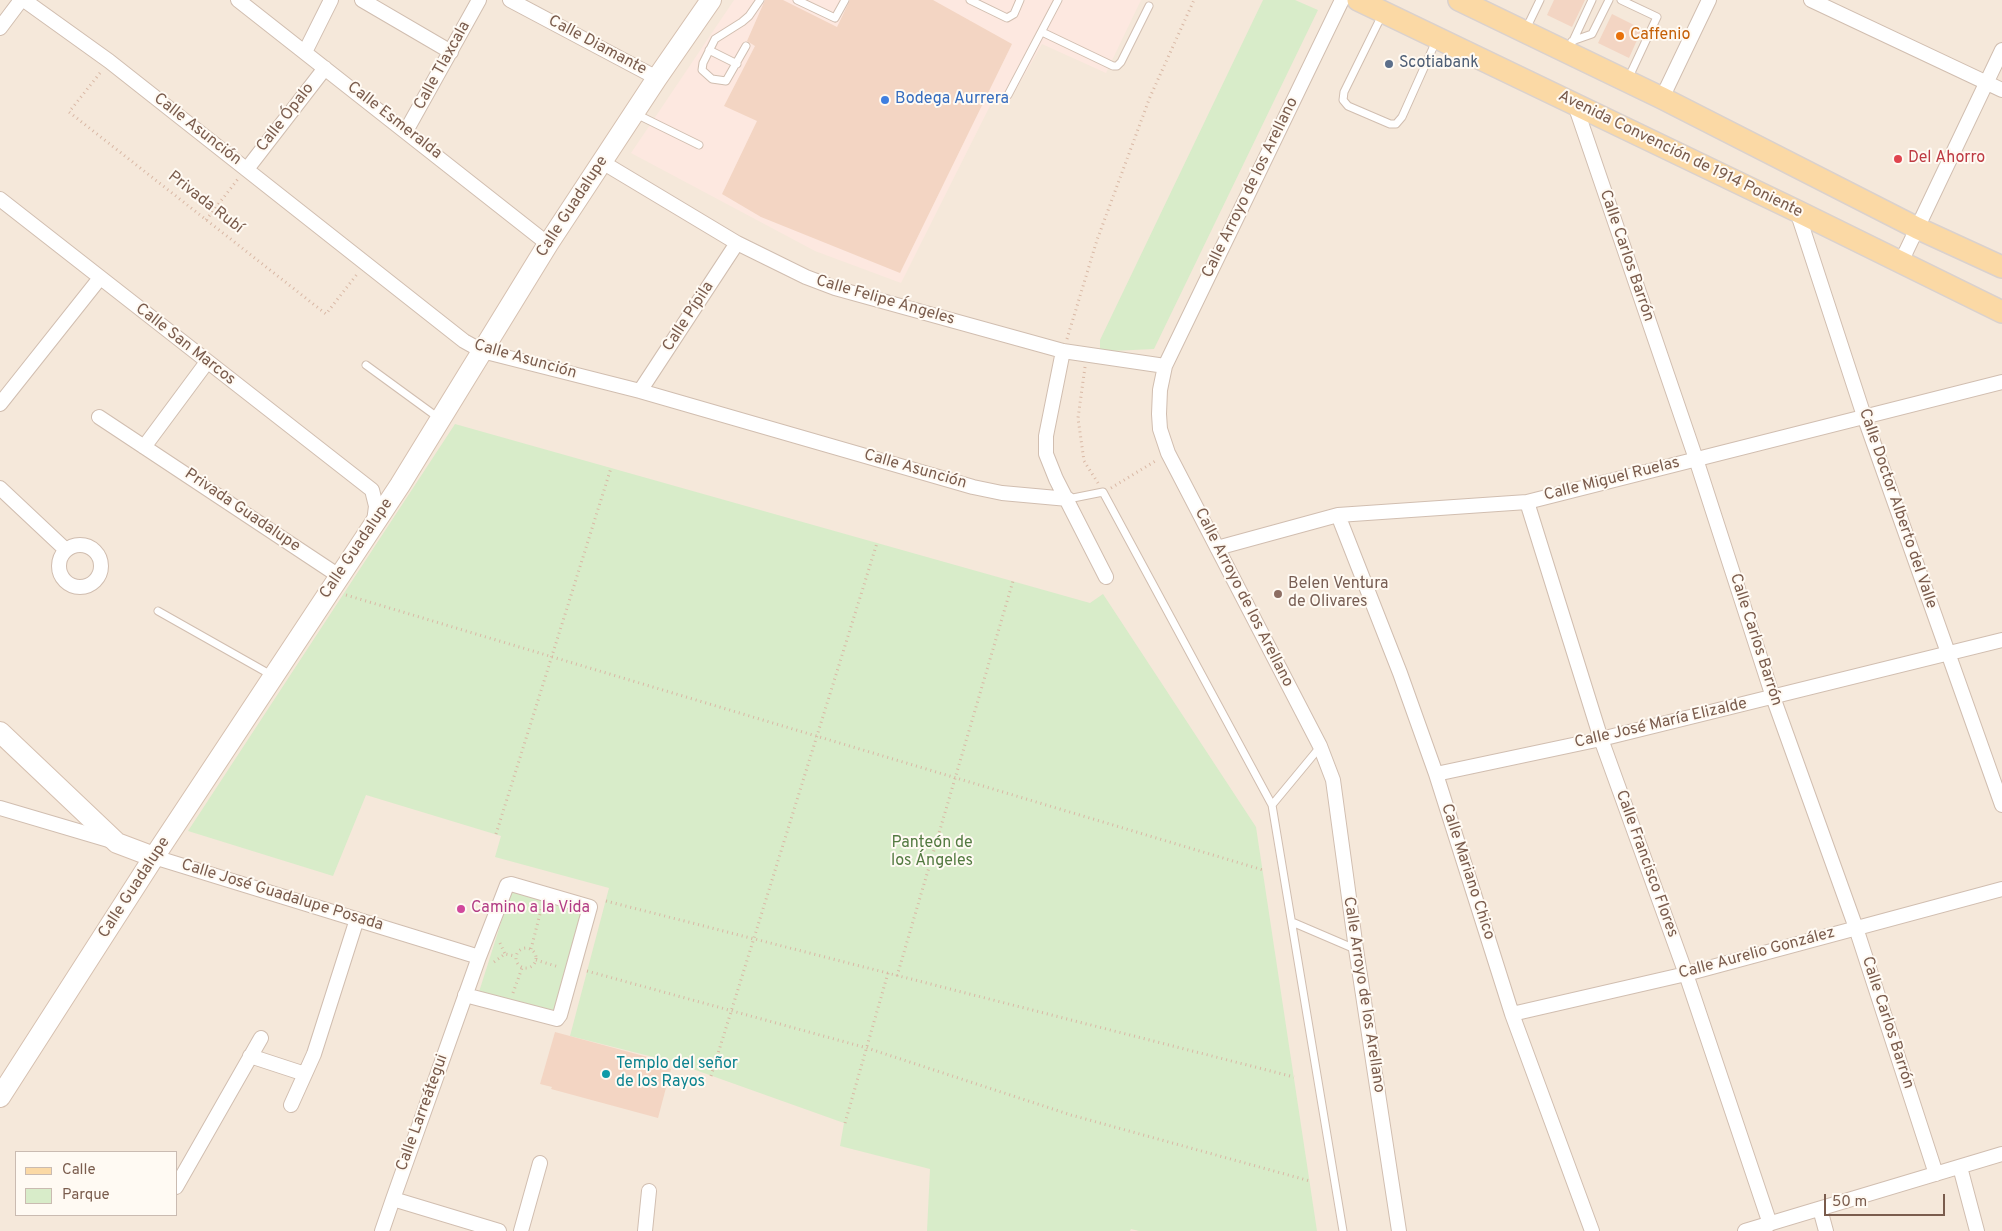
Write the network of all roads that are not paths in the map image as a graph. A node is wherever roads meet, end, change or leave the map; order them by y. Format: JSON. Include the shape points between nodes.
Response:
{"nodes":[{"id":1,"x":22,"y":0,"type":"edge"},
{"id":2,"x":238,"y":0,"type":"edge"},
{"id":3,"x":331,"y":0,"type":"edge"},
{"id":4,"x":362,"y":0,"type":"edge"},
{"id":5,"x":479,"y":0,"type":"edge"},
{"id":6,"x":510,"y":0,"type":"edge"},
{"id":7,"x":711,"y":0,"type":"edge"},
{"id":8,"x":760,"y":0,"type":"edge"},
{"id":9,"x":797,"y":0,"type":"edge"},
{"id":10,"x":845,"y":0,"type":"edge"},
{"id":11,"x":1020,"y":0,"type":"edge"},
{"id":12,"x":1058,"y":0,"type":"edge"},
{"id":13,"x":1342,"y":0,"type":"edge"},
{"id":14,"x":1358,"y":0,"type":"edge"},
{"id":15,"x":1459,"y":0,"type":"edge"},
{"id":16,"x":1540,"y":0,"type":"edge"},
{"id":17,"x":1592,"y":0,"type":"edge"},
{"id":18,"x":1609,"y":0,"type":"edge"},
{"id":19,"x":1621,"y":0,"type":"edge"},
{"id":20,"x":1709,"y":0,"type":"edge"},
{"id":21,"x":1811,"y":0,"type":"edge"},
{"id":22,"x":975,"y":1,"type":"edge"},
{"id":23,"x":1149,"y":6,"type":"dead end"},
{"id":24,"x":1384,"y":12,"type":"junction"},
{"id":25,"x":0,"y":28,"type":"edge"},
{"id":26,"x":1042,"y":32,"type":"junction"},
{"id":27,"x":1524,"y":32,"type":"junction"},
{"id":28,"x":1437,"y":38,"type":"junction"},
{"id":29,"x":746,"y":46,"type":"dead end"},
{"id":30,"x":1570,"y":47,"type":"junction"},
{"id":31,"x":709,"y":50,"type":"junction"},
{"id":32,"x":2002,"y":50,"type":"edge"},
{"id":33,"x":305,"y":52,"type":"junction"},
{"id":34,"x":451,"y":52,"type":"junction"},
{"id":35,"x":737,"y":64,"type":"junction"},
{"id":36,"x":325,"y":68,"type":"junction"},
{"id":37,"x":657,"y":78,"type":"junction"},
{"id":38,"x":1627,"y":82,"type":"junction"},
{"id":39,"x":1986,"y":83,"type":"junction"},
{"id":40,"x":2002,"y":90,"type":"edge"},
{"id":41,"x":1008,"y":95,"type":"dead end"},
{"id":42,"x":1662,"y":98,"type":"junction"},
{"id":43,"x":1575,"y":105,"type":"junction"},
{"id":44,"x":634,"y":113,"type":"junction"},
{"id":45,"x":406,"y":131,"type":"junction"},
{"id":46,"x":699,"y":145,"type":"dead end"},
{"id":47,"x":602,"y":162,"type":"junction"},
{"id":48,"x":247,"y":168,"type":"junction"},
{"id":49,"x":0,"y":199,"type":"edge"},
{"id":50,"x":1797,"y":211,"type":"junction"},
{"id":51,"x":1917,"y":228,"type":"junction"},
{"id":52,"x":737,"y":243,"type":"junction"},
{"id":53,"x":548,"y":244,"type":"junction"},
{"id":54,"x":1901,"y":262,"type":"junction"},
{"id":55,"x":2002,"y":267,"type":"edge"},
{"id":56,"x":100,"y":278,"type":"junction"},
{"id":57,"x":2002,"y":312,"type":"edge"},
{"id":58,"x":482,"y":350,"type":"junction"},
{"id":59,"x":1063,"y":351,"type":"junction"},
{"id":60,"x":207,"y":362,"type":"junction"},
{"id":61,"x":366,"y":365,"type":"dead end"},
{"id":62,"x":1165,"y":366,"type":"junction"},
{"id":63,"x":2002,"y":382,"type":"edge"},
{"id":64,"x":640,"y":391,"type":"junction"},
{"id":65,"x":0,"y":404,"type":"edge"},
{"id":66,"x":99,"y":416,"type":"dead end"},
{"id":67,"x":1864,"y":416,"type":"junction"},
{"id":68,"x":441,"y":419,"type":"junction"},
{"id":69,"x":144,"y":447,"type":"junction"},
{"id":70,"x":1696,"y":459,"type":"junction"},
{"id":71,"x":400,"y":485,"type":"junction"},
{"id":72,"x":0,"y":488,"type":"edge"},
{"id":73,"x":372,"y":490,"type":"junction"},
{"id":74,"x":1068,"y":500,"type":"junction"},
{"id":75,"x":1527,"y":502,"type":"junction"},
{"id":76,"x":1338,"y":515,"type":"junction"},
{"id":77,"x":374,"y":522,"type":"junction"},
{"id":78,"x":1217,"y":548,"type":"junction"},
{"id":79,"x":66,"y":550,"type":"dead end"},
{"id":80,"x":1106,"y":577,"type":"dead end"},
{"id":81,"x":341,"y":585,"type":"junction"},
{"id":82,"x":158,"y":611,"type":"dead end"},
{"id":83,"x":2002,"y":640,"type":"edge"},
{"id":84,"x":1947,"y":654,"type":"junction"},
{"id":85,"x":274,"y":676,"type":"junction"},
{"id":86,"x":1773,"y":697,"type":"junction"},
{"id":87,"x":0,"y":732,"type":"edge"},
{"id":88,"x":1602,"y":739,"type":"junction"},
{"id":89,"x":1320,"y":746,"type":"junction"},
{"id":90,"x":1436,"y":774,"type":"junction"},
{"id":91,"x":1272,"y":805,"type":"junction"},
{"id":92,"x":2002,"y":806,"type":"edge"},
{"id":93,"x":0,"y":808,"type":"edge"},
{"id":94,"x":117,"y":843,"type":"junction"},
{"id":95,"x":154,"y":857,"type":"junction"},
{"id":96,"x":2002,"y":889,"type":"edge"},
{"id":97,"x":357,"y":919,"type":"junction"},
{"id":98,"x":1292,"y":922,"type":"junction"},
{"id":99,"x":1856,"y":928,"type":"junction"},
{"id":100,"x":1356,"y":949,"type":"junction"},
{"id":101,"x":483,"y":962,"type":"junction"},
{"id":102,"x":1686,"y":974,"type":"junction"},
{"id":103,"x":465,"y":995,"type":"junction"},
{"id":104,"x":1512,"y":1014,"type":"junction"},
{"id":105,"x":260,"y":1038,"type":"dead end"},
{"id":106,"x":250,"y":1056,"type":"junction"},
{"id":107,"x":306,"y":1074,"type":"junction"},
{"id":108,"x":0,"y":1097,"type":"edge"},
{"id":109,"x":291,"y":1105,"type":"dead end"},
{"id":110,"x":2002,"y":1154,"type":"edge"},
{"id":111,"x":540,"y":1163,"type":"dead end"},
{"id":112,"x":1960,"y":1167,"type":"junction"},
{"id":113,"x":1936,"y":1174,"type":"junction"},
{"id":114,"x":178,"y":1183,"type":"edge"},
{"id":115,"x":649,"y":1191,"type":"dead end"},
{"id":116,"x":393,"y":1199,"type":"junction"},
{"id":117,"x":1820,"y":1209,"type":"junction"},
{"id":118,"x":1770,"y":1224,"type":"junction"},
{"id":119,"x":382,"y":1231,"type":"edge"},
{"id":120,"x":499,"y":1231,"type":"edge"},
{"id":121,"x":521,"y":1231,"type":"edge"},
{"id":122,"x":645,"y":1231,"type":"edge"},
{"id":123,"x":1343,"y":1231,"type":"edge"},
{"id":124,"x":1399,"y":1231,"type":"edge"},
{"id":125,"x":1592,"y":1231,"type":"edge"},
{"id":126,"x":1745,"y":1231,"type":"edge"},
{"id":127,"x":1826,"y":1231,"type":"edge"},
{"id":128,"x":1977,"y":1231,"type":"edge"}],
"edges":[{"from":1,"to":25,"type":"street"},
{"from":1,"to":48,"type":"street","name":"Calle Asunción","via":[[109,61]]},
{"from":2,"to":33,"type":"street","name":"Calle Esmeralda"},
{"from":3,"to":33,"type":"street"},
{"from":4,"to":34,"type":"street"},
{"from":5,"to":34,"type":"street","name":"Calle Tlaxcala"},
{"from":6,"to":37,"type":"street","name":"Calle Diamante"},
{"from":7,"to":37,"type":"street","name":"Calle Guadalupe"},
{"from":8,"to":31,"type":"lane","via":[[749,16],[715,39]]},
{"from":9,"to":10,"type":"lane","via":[[834,18]]},
{"from":11,"to":22,"type":"lane","via":[[1014,14],[1007,18]]},
{"from":12,"to":26,"type":"lane"},
{"from":13,"to":62,"type":"street","name":"Calle Arroyo de los Arellano"},
{"from":14,"to":24,"type":"main road","name":"Avenida Convención de 1914 Poniente"},
{"from":15,"to":27,"type":"main road"},
{"from":16,"to":27,"type":"lane"},
{"from":17,"to":30,"type":"lane"},
{"from":18,"to":30,"type":"lane","via":[[1592,34]]},
{"from":19,"to":38,"type":"lane","via":[[1657,17]]},
{"from":20,"to":42,"type":"street"},
{"from":21,"to":39,"type":"street"},
{"from":23,"to":26,"type":"lane","via":[[1117,66]]},
{"from":24,"to":28,"type":"main road","name":"Avenida Convención de 1914 Poniente"},
{"from":24,"to":28,"type":"lane","via":[[1344,92],[1343,100],[1348,106],[1396,124]]},
{"from":26,"to":41,"type":"lane"},
{"from":27,"to":30,"type":"main road"},
{"from":28,"to":43,"type":"main road","name":"Avenida Convención de 1914 Poniente"},
{"from":29,"to":35,"type":"lane"},
{"from":30,"to":38,"type":"main road"},
{"from":31,"to":35,"type":"lane"},
{"from":31,"to":35,"type":"lane","via":[[702,70],[712,79],[726,81]]},
{"from":32,"to":39,"type":"street"},
{"from":33,"to":36,"type":"street","name":"Calle Esmeralda"},
{"from":34,"to":45,"type":"street","name":"Calle Tlaxcala"},
{"from":36,"to":45,"type":"street","name":"Calle Esmeralda"},
{"from":36,"to":48,"type":"street","name":"Calle Ópalo"},
{"from":37,"to":44,"type":"street","name":"Calle Guadalupe"},
{"from":38,"to":42,"type":"main road"},
{"from":39,"to":40,"type":"street"},
{"from":39,"to":51,"type":"street"},
{"from":42,"to":51,"type":"main road"},
{"from":43,"to":50,"type":"main road","name":"Avenida Convención de 1914 Poniente"},
{"from":43,"to":70,"type":"street","name":"Calle Carlos Barrón"},
{"from":44,"to":46,"type":"lane"},
{"from":44,"to":47,"type":"street","name":"Calle Guadalupe"},
{"from":45,"to":53,"type":"street","name":"Calle Esmeralda"},
{"from":47,"to":52,"type":"street","name":"Calle Felipe Ángeles"},
{"from":47,"to":53,"type":"street","name":"Calle Guadalupe"},
{"from":48,"to":58,"type":"street","name":"Calle Asunción","via":[[464,341]]},
{"from":49,"to":56,"type":"street","name":"Calle San Marcos"},
{"from":50,"to":54,"type":"main road","name":"Avenida Convención de 1914 Poniente"},
{"from":50,"to":67,"type":"street","name":"Calle Doctor Alberto del Valle"},
{"from":51,"to":54,"type":"street"},
{"from":51,"to":55,"type":"main road"},
{"from":52,"to":59,"type":"street","name":"Calle Felipe Ángeles","via":[[835,288]]},
{"from":52,"to":64,"type":"street","name":"Calle Pípila"},
{"from":53,"to":58,"type":"street","name":"Calle Guadalupe"},
{"from":54,"to":57,"type":"main road","name":"Avenida Convención de 1914 Poniente"},
{"from":56,"to":60,"type":"street","name":"Calle San Marcos"},
{"from":56,"to":65,"type":"street"},
{"from":58,"to":64,"type":"street","name":"Calle Asunción"},
{"from":58,"to":68,"type":"street","name":"Calle Guadalupe"},
{"from":59,"to":62,"type":"street","name":"Calle Felipe Ángeles"},
{"from":59,"to":74,"type":"street","via":[[1046,436],[1046,454]]},
{"from":60,"to":69,"type":"street"},
{"from":60,"to":73,"type":"street","name":"Calle San Marcos"},
{"from":61,"to":68,"type":"lane"},
{"from":62,"to":78,"type":"street","name":"Calle Arroyo de los Arellano","via":[[1160,390],[1160,429],[1168,453]]},
{"from":63,"to":67,"type":"street","name":"Calle Miguel Ruelas"},
{"from":64,"to":74,"type":"street","name":"Calle Asunción","via":[[973,487]]},
{"from":66,"to":69,"type":"street","name":"Privada Guadalupe"},
{"from":67,"to":70,"type":"street","name":"Calle Miguel Ruelas"},
{"from":67,"to":84,"type":"street","name":"Calle Doctor Alberto del Valle"},
{"from":68,"to":71,"type":"street","name":"Calle Guadalupe"},
{"from":69,"to":81,"type":"street","name":"Privada Guadalupe"},
{"from":70,"to":75,"type":"street","name":"Calle Miguel Ruelas"},
{"from":70,"to":86,"type":"street","name":"Calle Carlos Barrón"},
{"from":71,"to":73,"type":"street"},
{"from":71,"to":77,"type":"street","name":"Calle Guadalupe"},
{"from":72,"to":79,"type":"street"},
{"from":73,"to":77,"type":"street","via":[[376,506]]},
{"from":74,"to":80,"type":"street"},
{"from":74,"to":91,"type":"lane","via":[[1103,492]]},
{"from":75,"to":76,"type":"street","name":"Calle Miguel Ruelas"},
{"from":75,"to":88,"type":"street","name":"Calle Francisco Flores"},
{"from":76,"to":78,"type":"street","name":"Calle Miguel Ruelas"},
{"from":76,"to":90,"type":"street","name":"Calle Mariano Chico"},
{"from":77,"to":81,"type":"street","name":"Calle Guadalupe"},
{"from":78,"to":89,"type":"street","name":"Calle Arroyo de los Arellano"},
{"from":81,"to":85,"type":"street","name":"Calle Guadalupe"},
{"from":82,"to":85,"type":"lane"},
{"from":83,"to":84,"type":"street","name":"Calle José María Elizalde"},
{"from":84,"to":86,"type":"street","name":"Calle José María Elizalde"},
{"from":84,"to":92,"type":"street","name":"Calle Doctor Alberto del Valle"},
{"from":85,"to":95,"type":"street","name":"Calle Guadalupe"},
{"from":86,"to":88,"type":"street","name":"Calle José María Elizalde"},
{"from":86,"to":99,"type":"street","name":"Calle Carlos Barrón"},
{"from":87,"to":94,"type":"street"},
{"from":88,"to":90,"type":"street","name":"Calle José María Elizalde"},
{"from":88,"to":102,"type":"street","name":"Calle Francisco Flores"},
{"from":89,"to":91,"type":"lane"},
{"from":89,"to":100,"type":"street","name":"Calle Arroyo de los Arellano","via":[[1332,780]]},
{"from":90,"to":104,"type":"street","name":"Calle Mariano Chico"},
{"from":91,"to":98,"type":"lane"},
{"from":93,"to":94,"type":"street","name":"Calle José Guadalupe Posada"},
{"from":94,"to":95,"type":"street","name":"Calle José Guadalupe Posada"},
{"from":95,"to":97,"type":"street","name":"Calle José Guadalupe Posada"},
{"from":95,"to":108,"type":"street","name":"Calle Guadalupe"},
{"from":96,"to":99,"type":"street","name":"Calle Aurelio González"},
{"from":97,"to":101,"type":"street","name":"Calle José Guadalupe Posada"},
{"from":97,"to":107,"type":"street"},
{"from":98,"to":100,"type":"lane"},
{"from":98,"to":123,"type":"lane"},
{"from":99,"to":102,"type":"street","name":"Calle Aurelio González"},
{"from":99,"to":113,"type":"street","name":"Calle Carlos Barrón"},
{"from":100,"to":124,"type":"street","name":"Calle Arroyo de los Arellano"},
{"from":101,"to":103,"type":"street","name":"Calle Larreátegui"},
{"from":101,"to":103,"type":"street","name":"Calle Larreátegui","via":[[507,885],[590,908],[557,1019]]},
{"from":102,"to":104,"type":"street","name":"Calle Aurelio González"},
{"from":102,"to":118,"type":"street","name":"Calle Francisco Flores"},
{"from":103,"to":116,"type":"street","name":"Calle Larreátegui"},
{"from":104,"to":125,"type":"street","name":"Calle Mariano Chico"},
{"from":105,"to":106,"type":"street"},
{"from":106,"to":107,"type":"street"},
{"from":106,"to":114,"type":"street"},
{"from":107,"to":109,"type":"street"},
{"from":110,"to":112,"type":"street"},
{"from":111,"to":121,"type":"street"},
{"from":112,"to":113,"type":"street"},
{"from":112,"to":128,"type":"street"},
{"from":113,"to":117,"type":"street"},
{"from":115,"to":122,"type":"street"},
{"from":116,"to":119,"type":"street","name":"Calle Larreátegui"},
{"from":116,"to":120,"type":"street"},
{"from":117,"to":118,"type":"street"},
{"from":117,"to":127,"type":"street"},
{"from":118,"to":126,"type":"street"}]}
